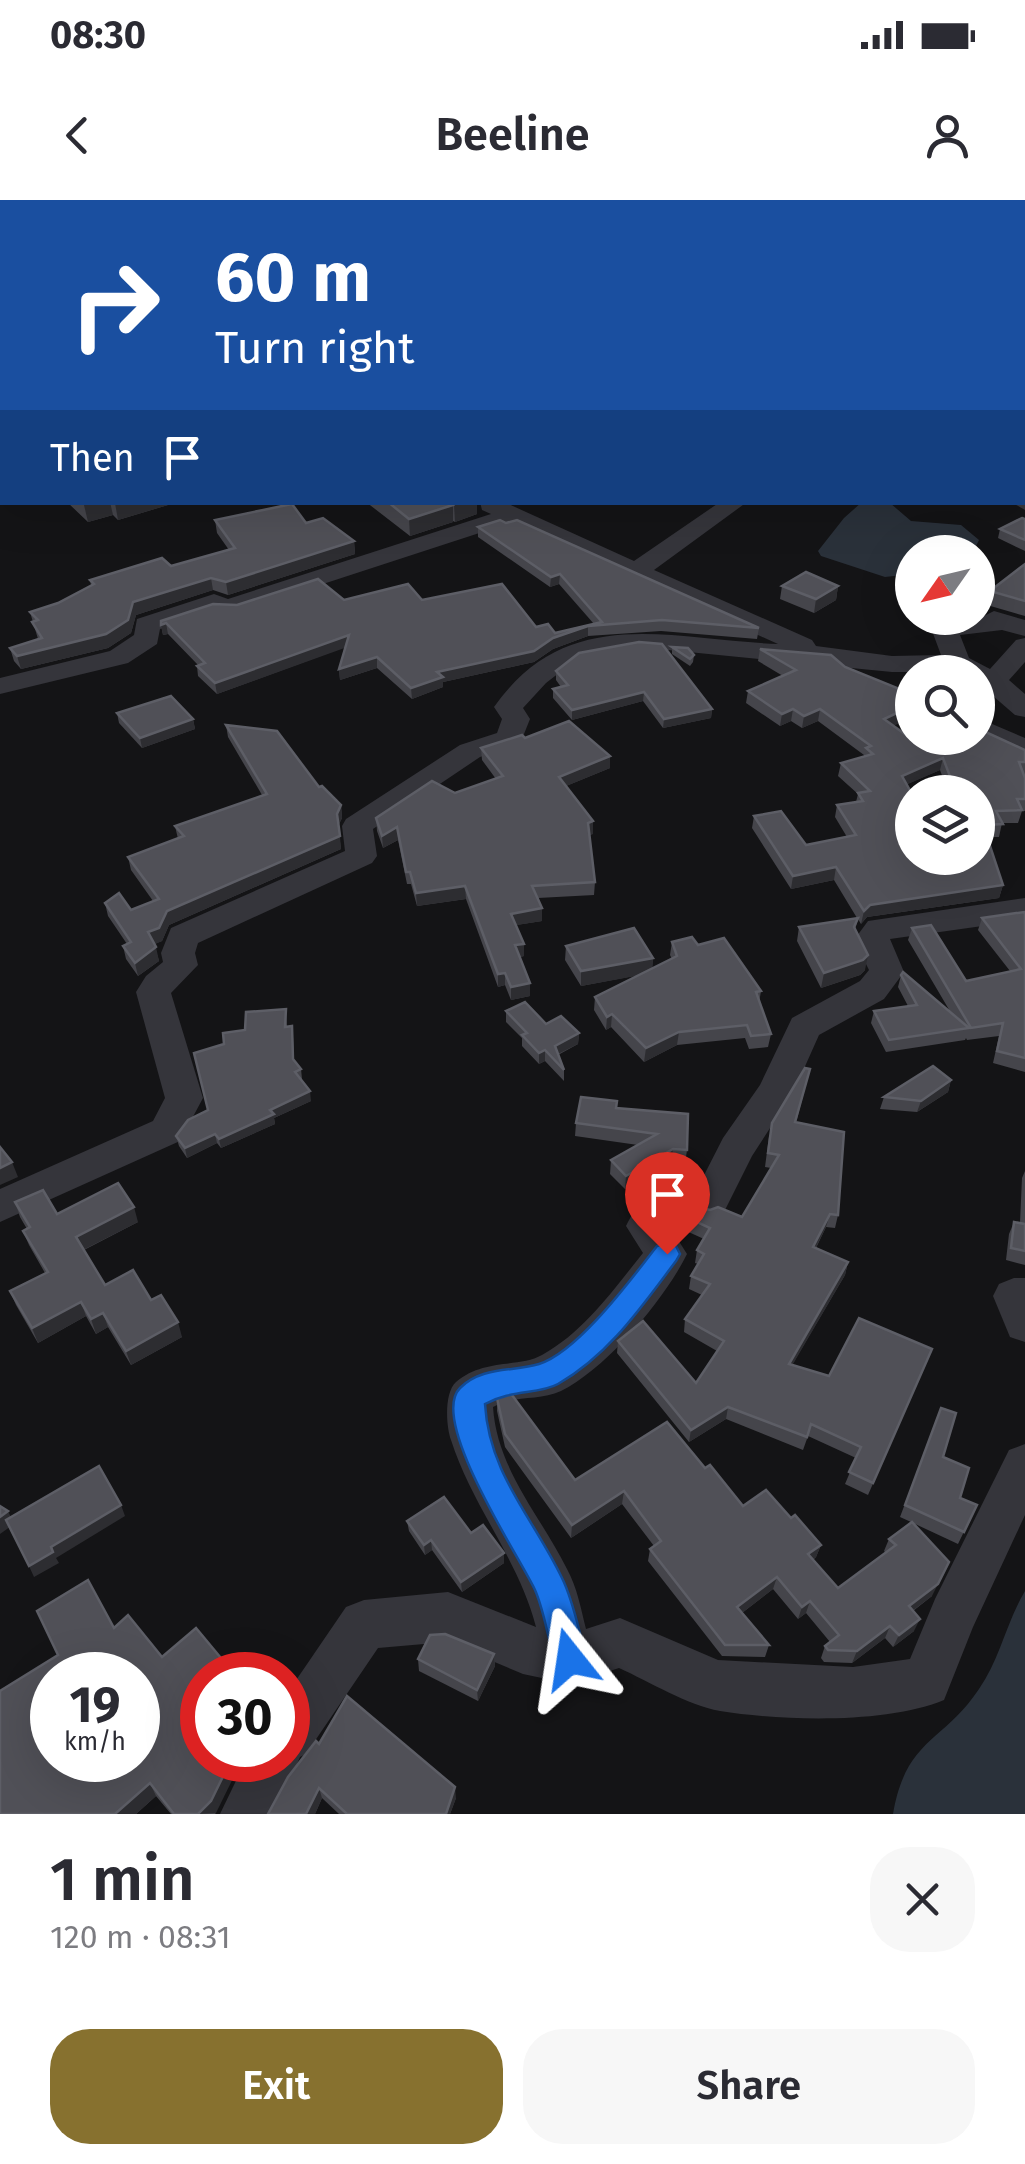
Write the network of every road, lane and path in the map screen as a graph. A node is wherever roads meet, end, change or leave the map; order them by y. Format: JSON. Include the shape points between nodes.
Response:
{"nodes":[{"id":1,"x":491,"y":505,"type":"edge"},
{"id":2,"x":732,"y":505,"type":"edge"},
{"id":3,"x":512,"y":515,"type":"junction"},
{"id":4,"x":637,"y":570,"type":"junction"},
{"id":5,"x":1025,"y":628,"type":"edge"},
{"id":6,"x":1025,"y":646,"type":"edge"},
{"id":7,"x":818,"y":654,"type":"junction"},
{"id":8,"x":963,"y":655,"type":"edge"},
{"id":9,"x":995,"y":663,"type":"edge"},
{"id":10,"x":895,"y":664,"type":"edge"},
{"id":11,"x":0,"y":686,"type":"edge"},
{"id":12,"x":995,"y":687,"type":"edge"},
{"id":13,"x":895,"y":689,"type":"edge"},
{"id":14,"x":1025,"y":709,"type":"edge"},
{"id":15,"x":995,"y":735,"type":"edge"},
{"id":16,"x":1025,"y":748,"type":"edge"},
{"id":17,"x":1025,"y":910,"type":"edge"},
{"id":18,"x":0,"y":1206,"type":"edge"},
{"id":19,"x":1025,"y":1296,"type":"edge"},
{"id":20,"x":1025,"y":1324,"type":"edge"},
{"id":21,"x":1025,"y":1465,"type":"edge"},
{"id":22,"x":570,"y":1659,"type":"junction"},
{"id":23,"x":310,"y":1704,"type":"edge"},
{"id":24,"x":263,"y":1782,"type":"edge"},
{"id":25,"x":248,"y":1814,"type":"edge"}],
"edges":[{"from":1,"to":3,"type":"street"},
{"from":2,"to":4,"type":"street"},
{"from":3,"to":4,"type":"street"},
{"from":3,"to":11,"type":"street","via":[[228,607],[214,602],[146,624],[148,638],[119,658]]},
{"from":4,"to":7,"type":"street"},
{"from":5,"to":8,"type":"street","via":[[994,620],[944,628]]},
{"from":6,"to":9,"type":"street"},
{"from":7,"to":10,"type":"street"},
{"from":7,"to":13,"type":"street"},
{"from":7,"to":18,"type":"street","via":[[638,639],[568,653],[551,664],[508,707],[516,719],[510,738],[470,751],[357,826],[362,856],[183,936],[181,965],[153,992],[184,1098],[167,1131]]},
{"from":12,"to":14,"type":"street"},
{"from":15,"to":16,"type":"street"},
{"from":17,"to":22,"type":"street","via":[[880,929],[870,940],[887,972],[872,990],[805,1028],[709,1204],[675,1196],[652,1214],[646,1226],[667,1254],[605,1332],[548,1376],[500,1381],[470,1397],[472,1437],[550,1586]]},
{"from":19,"to":20,"type":"street","via":[[1014,1296]]},
{"from":21,"to":22,"type":"street","via":[[926,1682],[853,1693],[717,1685],[620,1643]]},
{"from":22,"to":23,"type":"street","via":[[523,1649],[448,1617],[364,1626]]},
{"from":24,"to":25,"type":"street"}]}
